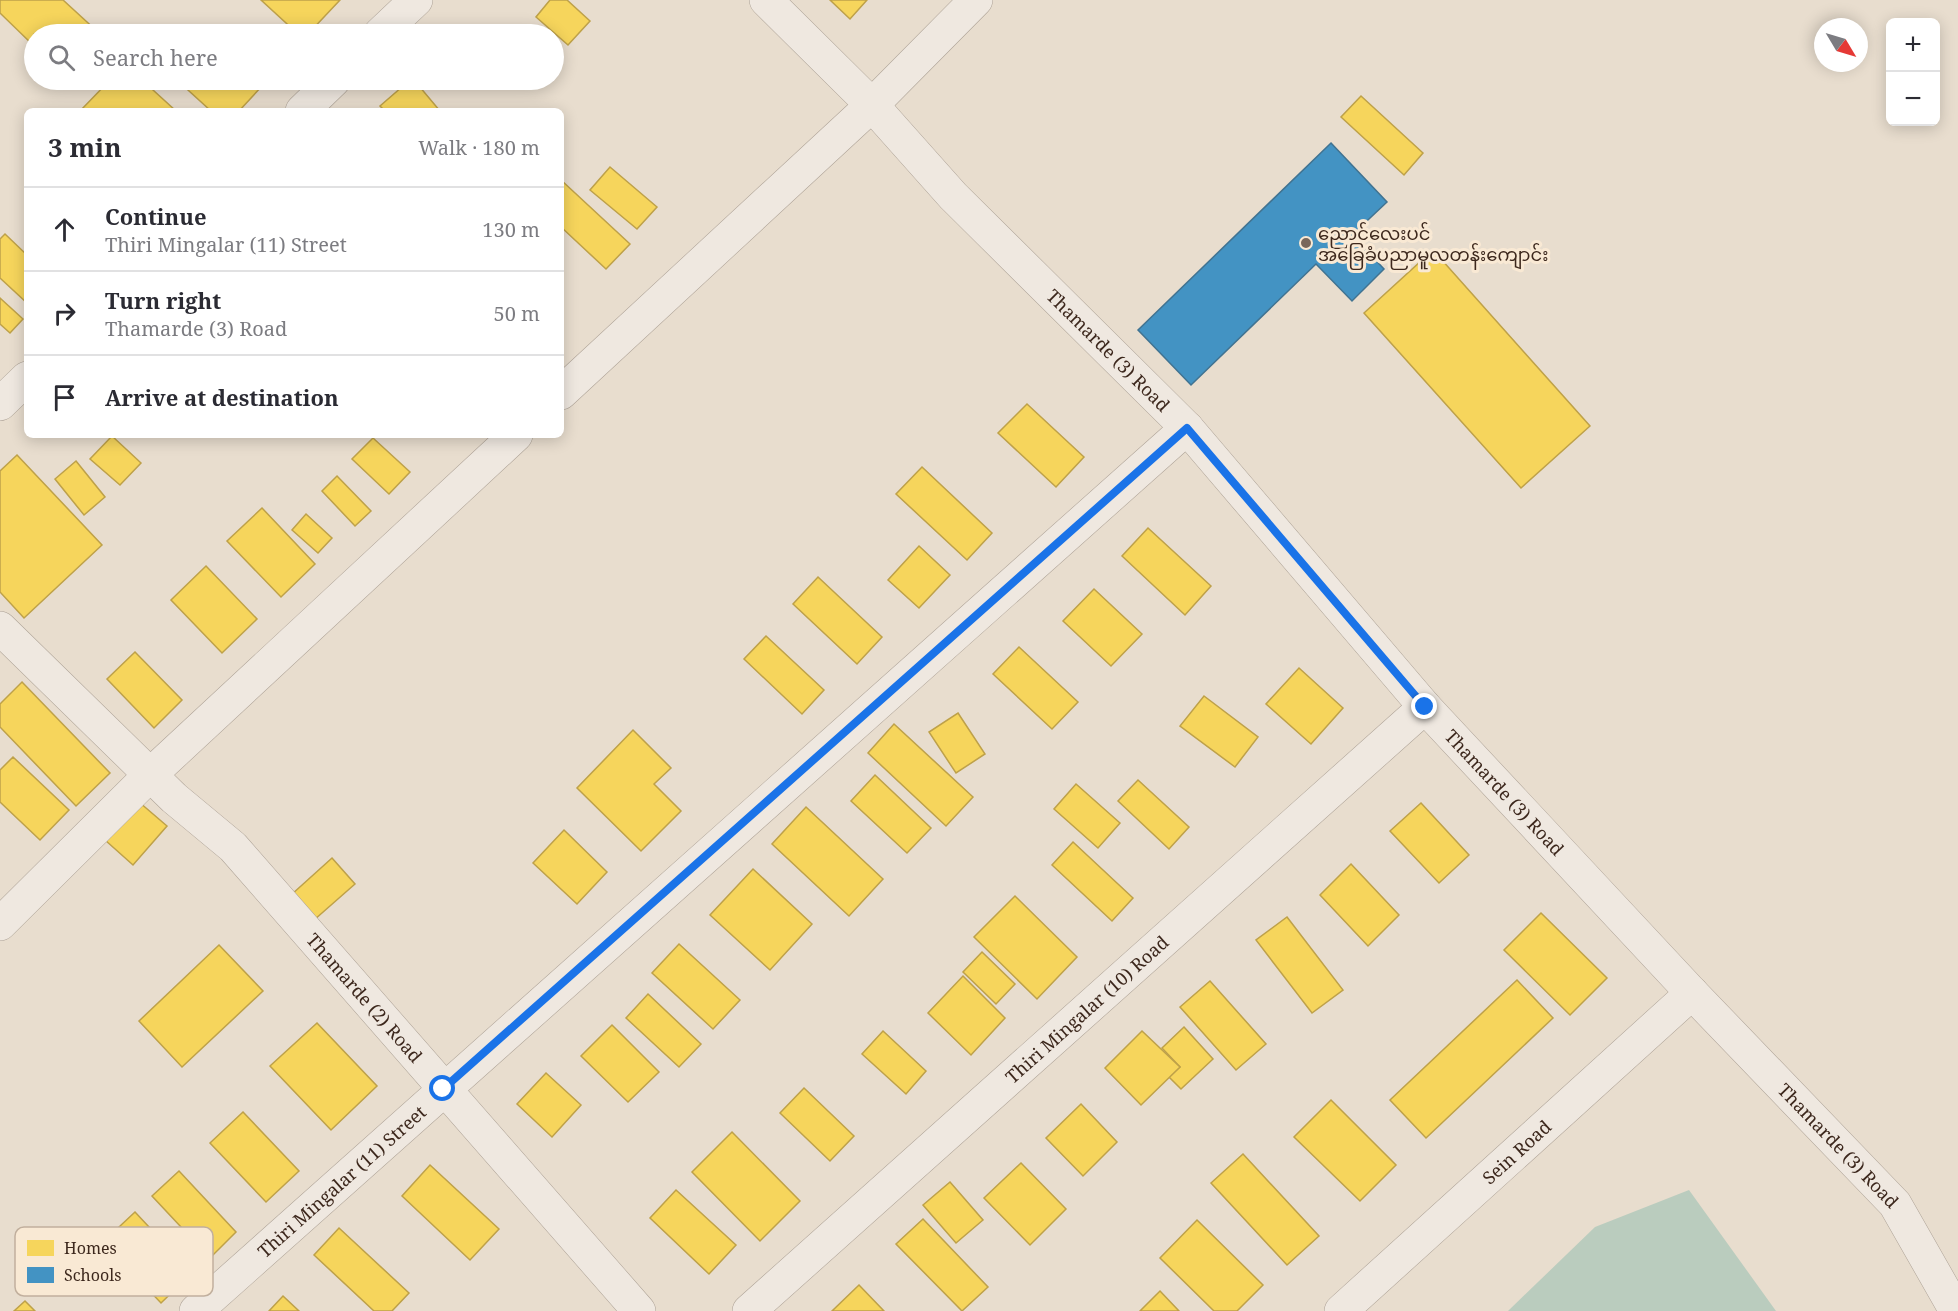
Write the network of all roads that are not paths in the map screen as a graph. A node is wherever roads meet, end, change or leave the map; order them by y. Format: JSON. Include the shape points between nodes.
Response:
{"nodes":[{"id":1,"x":416,"y":0,"type":"edge"},
{"id":2,"x":766,"y":0,"type":"edge"},
{"id":3,"x":976,"y":0,"type":"edge"},
{"id":4,"x":391,"y":24,"type":"edge"},
{"id":5,"x":324,"y":90,"type":"edge"},
{"id":6,"x":872,"y":105,"type":"junction"},
{"id":7,"x":305,"y":108,"type":"edge"},
{"id":8,"x":24,"y":381,"type":"edge"},
{"id":9,"x":564,"y":390,"type":"edge"},
{"id":10,"x":0,"y":404,"type":"edge"},
{"id":11,"x":1187,"y":428,"type":"junction"},
{"id":12,"x":513,"y":438,"type":"edge"},
{"id":13,"x":0,"y":628,"type":"edge"},
{"id":14,"x":1425,"y":707,"type":"junction"},
{"id":15,"x":151,"y":774,"type":"junction"},
{"id":16,"x":0,"y":924,"type":"edge"},
{"id":17,"x":1692,"y":993,"type":"junction"},
{"id":18,"x":443,"y":1089,"type":"junction"},
{"id":19,"x":213,"y":1296,"type":"edge"},
{"id":20,"x":213,"y":1296,"type":"edge"},
{"id":21,"x":196,"y":1311,"type":"edge"},
{"id":22,"x":639,"y":1311,"type":"edge"},
{"id":23,"x":749,"y":1311,"type":"edge"},
{"id":24,"x":1341,"y":1311,"type":"edge"},
{"id":25,"x":1956,"y":1311,"type":"edge"}],
"edges":[{"from":1,"to":4,"type":"street"},
{"from":2,"to":6,"type":"street","name":"Thamarde (3) Road"},
{"from":3,"to":6,"type":"street"},
{"from":5,"to":7,"type":"street"},
{"from":6,"to":9,"type":"street"},
{"from":6,"to":11,"type":"street","name":"Thamarde (3) Road","via":[[953,196]]},
{"from":8,"to":10,"type":"street"},
{"from":11,"to":14,"type":"street","name":"Thamarde (3) Road"},
{"from":11,"to":18,"type":"street","name":"Thiri Mingalar (11) Street"},
{"from":12,"to":15,"type":"street"},
{"from":13,"to":15,"type":"street"},
{"from":14,"to":17,"type":"street","name":"Thamarde (3) Road"},
{"from":14,"to":23,"type":"street","name":"Thiri Mingalar (10) Road"},
{"from":15,"to":16,"type":"street"},
{"from":15,"to":18,"type":"street","name":"Thamarde (2) Road","via":[[232,847]]},
{"from":17,"to":24,"type":"street","name":"Sein Road"},
{"from":17,"to":25,"type":"street","name":"Thamarde (3) Road","via":[[1895,1204]]},
{"from":18,"to":19,"type":"street","name":"Thiri Mingalar (11) Street"},
{"from":18,"to":22,"type":"street","name":"Thamarde (2) Road"},
{"from":20,"to":21,"type":"street","name":"Thiri Mingalar (11) Street"}]}
